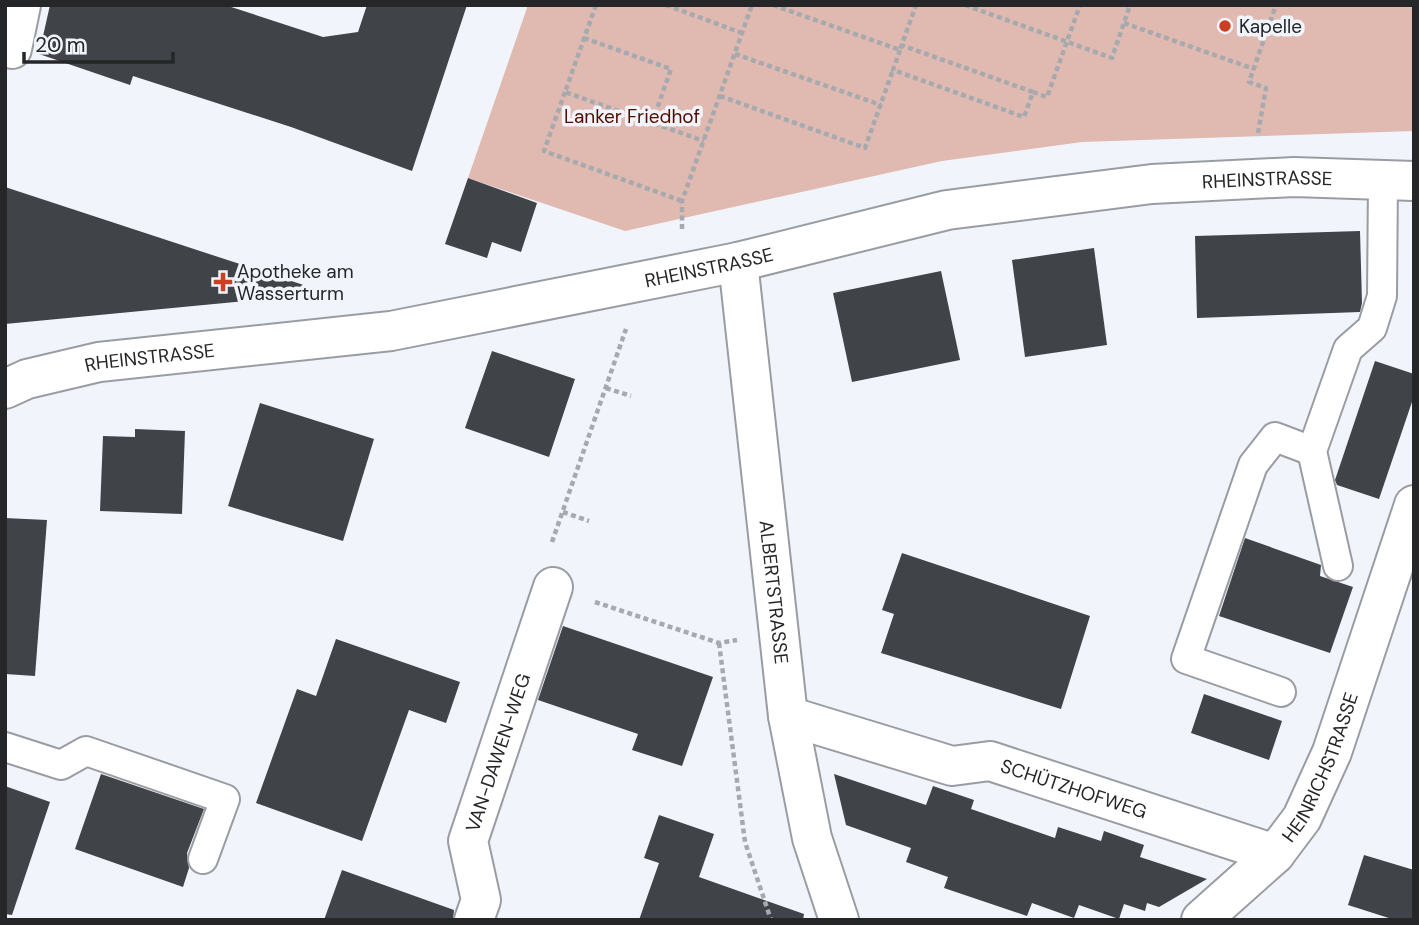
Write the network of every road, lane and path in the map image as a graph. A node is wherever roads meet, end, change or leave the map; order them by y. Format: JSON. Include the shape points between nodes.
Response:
{"nodes":[{"id":1,"x":21,"y":5,"type":"edge"},
{"id":2,"x":596,"y":5,"type":"edge"},
{"id":3,"x":666,"y":5,"type":"edge"},
{"id":4,"x":752,"y":5,"type":"edge"},
{"id":5,"x":773,"y":5,"type":"edge"},
{"id":6,"x":916,"y":5,"type":"edge"},
{"id":7,"x":965,"y":5,"type":"edge"},
{"id":8,"x":1080,"y":5,"type":"edge"},
{"id":9,"x":1130,"y":5,"type":"edge"},
{"id":10,"x":1276,"y":5,"type":"edge"},
{"id":11,"x":1124,"y":23,"type":"junction"},
{"id":12,"x":742,"y":33,"type":"junction"},
{"id":13,"x":584,"y":38,"type":"junction"},
{"id":14,"x":1067,"y":42,"type":"junction"},
{"id":15,"x":901,"y":48,"type":"junction"},
{"id":16,"x":12,"y":49,"type":"dead end"},
{"id":17,"x":734,"y":54,"type":"junction"},
{"id":18,"x":1254,"y":69,"type":"junction"},
{"id":19,"x":893,"y":71,"type":"junction"},
{"id":20,"x":1033,"y":92,"type":"junction"},
{"id":21,"x":565,"y":93,"type":"junction"},
{"id":22,"x":720,"y":96,"type":"junction"},
{"id":23,"x":880,"y":105,"type":"junction"},
{"id":24,"x":652,"y":123,"type":"junction"},
{"id":25,"x":1257,"y":135,"type":"dead end"},
{"id":26,"x":704,"y":141,"type":"junction"},
{"id":27,"x":1399,"y":180,"type":"edge"},
{"id":28,"x":682,"y":201,"type":"junction"},
{"id":29,"x":680,"y":221,"type":"dead end"},
{"id":30,"x":738,"y":262,"type":"junction"},
{"id":31,"x":642,"y":282,"type":"junction"},
{"id":32,"x":606,"y":387,"type":"junction"},
{"id":33,"x":5,"y":389,"type":"edge"},
{"id":34,"x":631,"y":396,"type":"dead end"},
{"id":35,"x":1312,"y":451,"type":"junction"},
{"id":36,"x":1414,"y":505,"type":"edge"},
{"id":37,"x":563,"y":512,"type":"junction"},
{"id":38,"x":589,"y":521,"type":"dead end"},
{"id":39,"x":1338,"y":566,"type":"dead end"},
{"id":40,"x":553,"y":587,"type":"junction"},
{"id":41,"x":1400,"y":587,"type":"edge"},
{"id":42,"x":778,"y":631,"type":"junction"},
{"id":43,"x":719,"y":643,"type":"junction"},
{"id":44,"x":1281,"y":692,"type":"dead end"},
{"id":45,"x":788,"y":716,"type":"junction"},
{"id":46,"x":5,"y":747,"type":"edge"},
{"id":47,"x":1275,"y":854,"type":"junction"},
{"id":48,"x":203,"y":859,"type":"dead end"},
{"id":49,"x":474,"y":920,"type":"edge"},
{"id":50,"x":771,"y":920,"type":"edge"},
{"id":51,"x":839,"y":920,"type":"edge"},
{"id":52,"x":1201,"y":920,"type":"edge"}],
"edges":[{"from":1,"to":16,"type":"street"},
{"from":2,"to":13,"type":"path"},
{"from":3,"to":12,"type":"path"},
{"from":4,"to":12,"type":"path"},
{"from":5,"to":15,"type":"path"},
{"from":6,"to":15,"type":"path"},
{"from":7,"to":14,"type":"path"},
{"from":8,"to":14,"type":"path"},
{"from":9,"to":11,"type":"path"},
{"from":10,"to":18,"type":"path"},
{"from":11,"to":14,"type":"path","via":[[1112,58]]},
{"from":11,"to":18,"type":"path"},
{"from":12,"to":17,"type":"path"},
{"from":13,"to":21,"type":"path"},
{"from":13,"to":24,"type":"path","via":[[671,69]]},
{"from":14,"to":20,"type":"path","via":[[1047,97]]},
{"from":15,"to":19,"type":"path"},
{"from":15,"to":20,"type":"path"},
{"from":17,"to":22,"type":"path"},
{"from":17,"to":23,"type":"path"},
{"from":18,"to":25,"type":"path","via":[[1249,82],[1266,88]]},
{"from":19,"to":20,"type":"path","via":[[1024,117]]},
{"from":19,"to":23,"type":"path"},
{"from":21,"to":24,"type":"path"},
{"from":21,"to":28,"type":"path","via":[[544,151]]},
{"from":22,"to":23,"type":"path","via":[[865,148]]},
{"from":22,"to":26,"type":"path"},
{"from":24,"to":26,"type":"path"},
{"from":26,"to":28,"type":"path"},
{"from":27,"to":30,"type":"street","name":"RHEINSTRASSE","via":[[1294,177],[1138,186],[947,210]]},
{"from":27,"to":35,"type":"lane","via":[[1382,296],[1372,328],[1348,349]]},
{"from":28,"to":29,"type":"path"},
{"from":30,"to":31,"type":"street","name":"RHEINSTRASSE"},
{"from":30,"to":42,"type":"street","name":"ALBERTSTRASSE"},
{"from":31,"to":32,"type":"path"},
{"from":31,"to":33,"type":"street","name":"RHEINSTRASSE","via":[[391,331],[99,362],[27,379]]},
{"from":32,"to":34,"type":"path"},
{"from":32,"to":37,"type":"path"},
{"from":35,"to":39,"type":"lane"},
{"from":35,"to":44,"type":"lane","via":[[1275,437],[1253,465],[1186,659]]},
{"from":36,"to":41,"type":"street","name":"HEINRICHSTRASSE"},
{"from":37,"to":38,"type":"path"},
{"from":37,"to":40,"type":"path","via":[[544,566]]},
{"from":40,"to":43,"type":"path"},
{"from":40,"to":49,"type":"street","name":"VAN-DAWEN-WEG","via":[[468,841],[481,900]]},
{"from":41,"to":47,"type":"street","name":"HEINRICHSTRASSE","via":[[1302,818]]},
{"from":42,"to":43,"type":"path"},
{"from":42,"to":45,"type":"street","name":"ALBERTSTRASSE"},
{"from":43,"to":50,"type":"path","via":[[746,842]]},
{"from":45,"to":47,"type":"street","name":"SCHÜTZHOFWEG","via":[[952,766],[990,761]]},
{"from":45,"to":51,"type":"street","name":"ALBERTSTRASSE","via":[[812,838]]},
{"from":46,"to":48,"type":"lane","via":[[61,765],[86,751],[225,799]]},
{"from":47,"to":52,"type":"street","name":"HEINRICHSTRASSE"}]}
